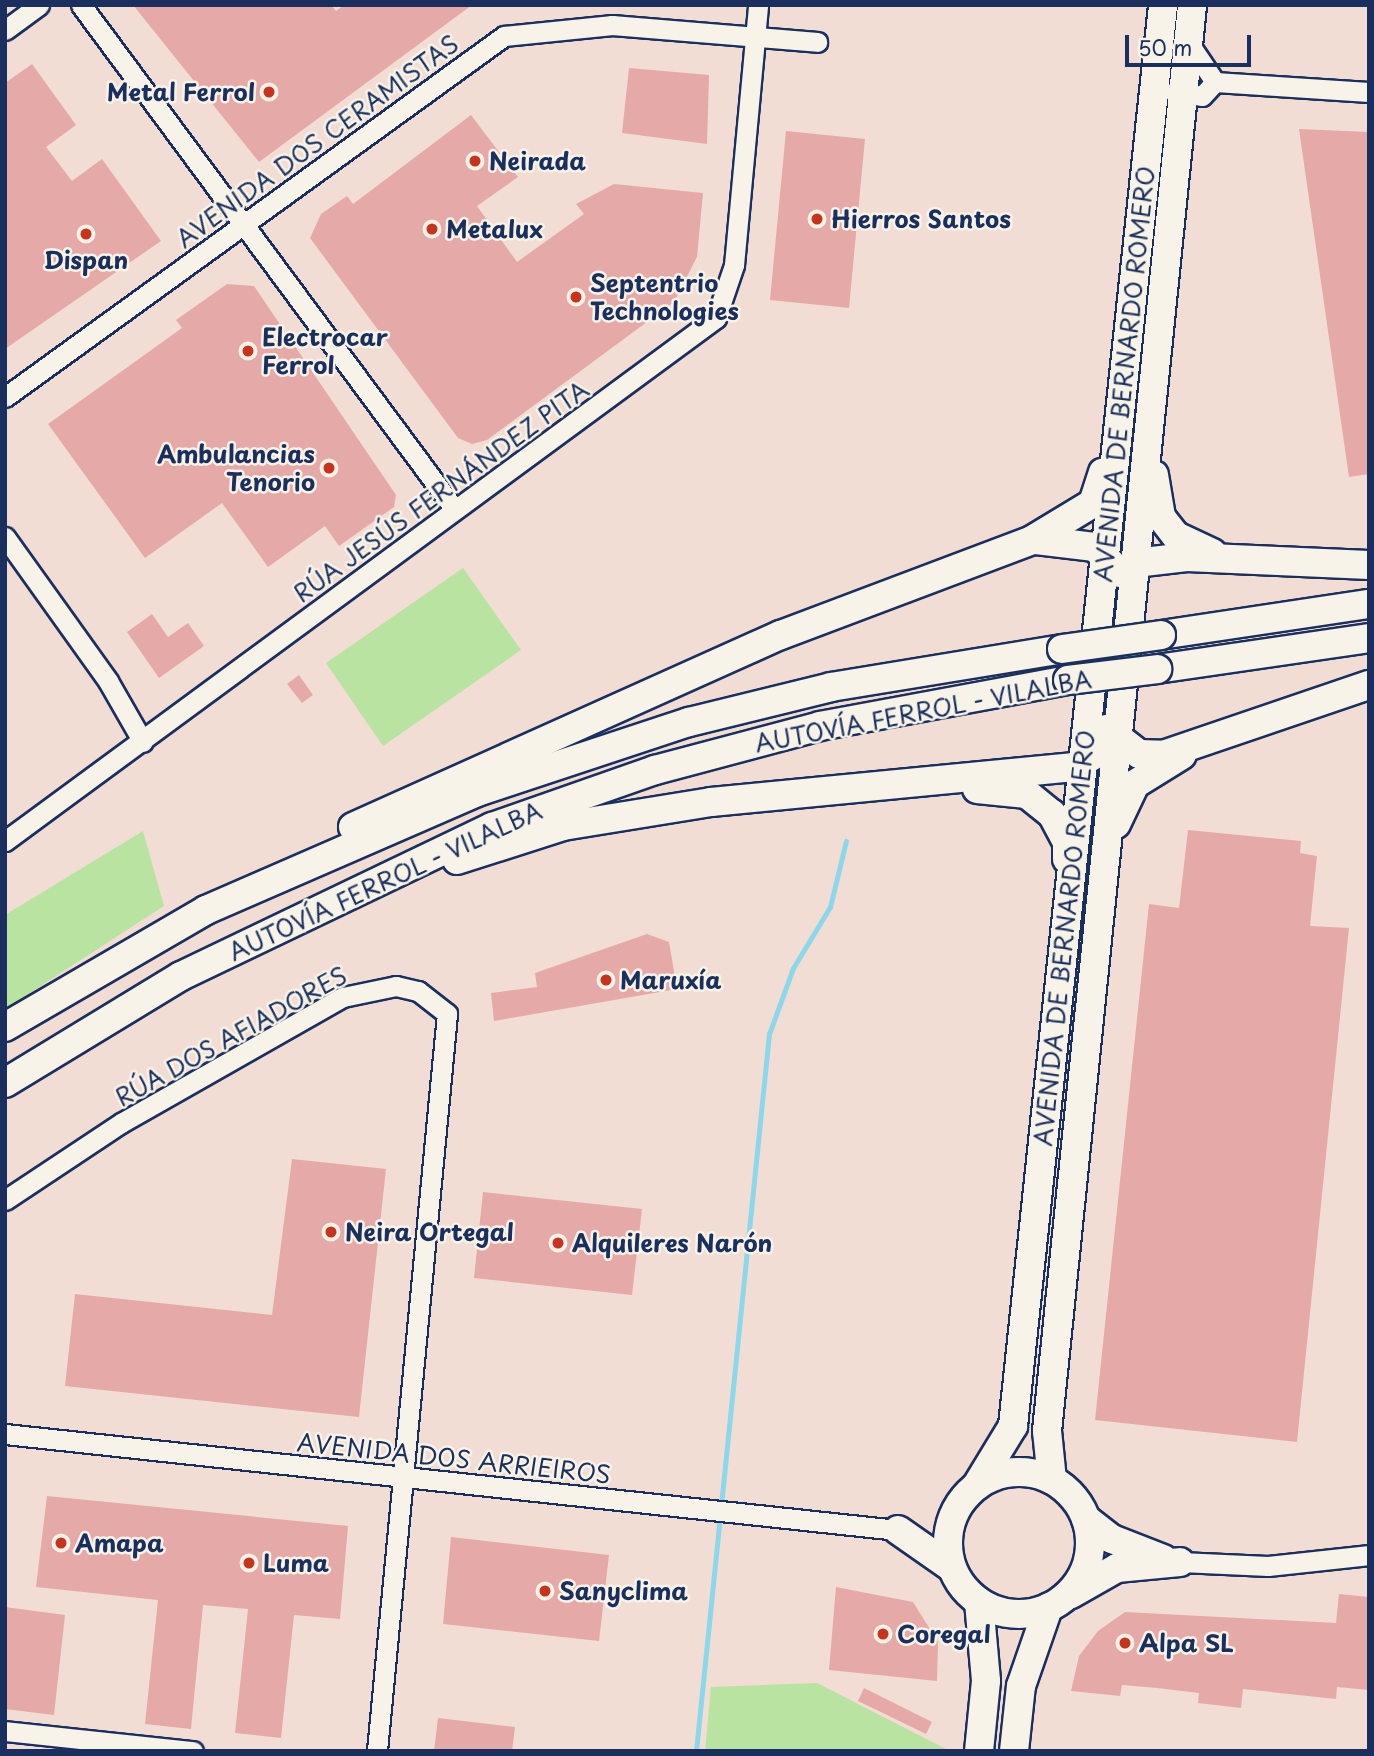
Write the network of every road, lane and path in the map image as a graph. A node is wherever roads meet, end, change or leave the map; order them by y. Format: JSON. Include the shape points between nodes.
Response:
{"nodes":[{"id":1,"x":39,"y":5,"type":"edge"},
{"id":2,"x":81,"y":5,"type":"edge"},
{"id":3,"x":758,"y":5,"type":"edge"},
{"id":4,"x":1163,"y":5,"type":"edge"},
{"id":5,"x":1192,"y":5,"type":"edge"},
{"id":6,"x":5,"y":30,"type":"edge"},
{"id":7,"x":754,"y":35,"type":"junction"},
{"id":8,"x":817,"y":42,"type":"dead end"},
{"id":9,"x":1188,"y":42,"type":"junction"},
{"id":10,"x":1156,"y":80,"type":"junction"},
{"id":11,"x":1215,"y":82,"type":"junction"},
{"id":12,"x":1369,"y":92,"type":"edge"},
{"id":13,"x":1184,"y":95,"type":"junction"},
{"id":14,"x":245,"y":225,"type":"junction"},
{"id":15,"x":5,"y":397,"type":"edge"},
{"id":16,"x":1120,"y":405,"type":"junction"},
{"id":17,"x":1151,"y":409,"type":"junction"},
{"id":18,"x":453,"y":507,"type":"junction"},
{"id":19,"x":5,"y":537,"type":"edge"},
{"id":20,"x":1032,"y":540,"type":"junction"},
{"id":21,"x":1221,"y":557,"type":"junction"},
{"id":22,"x":1369,"y":565,"type":"edge"},
{"id":23,"x":1118,"y":575,"type":"junction"},
{"id":24,"x":1369,"y":604,"type":"edge"},
{"id":25,"x":1369,"y":638,"type":"edge"},
{"id":26,"x":1369,"y":685,"type":"edge"},
{"id":27,"x":1088,"y":709,"type":"junction"},
{"id":28,"x":1116,"y":729,"type":"junction"},
{"id":29,"x":143,"y":742,"type":"junction"},
{"id":30,"x":1198,"y":745,"type":"junction"},
{"id":31,"x":1082,"y":763,"type":"junction"},
{"id":32,"x":820,"y":790,"type":"junction"},
{"id":33,"x":5,"y":841,"type":"edge"},
{"id":34,"x":334,"y":900,"type":"junction"},
{"id":35,"x":206,"y":910,"type":"junction"},
{"id":36,"x":1066,"y":920,"type":"junction"},
{"id":37,"x":1098,"y":926,"type":"junction"},
{"id":38,"x":5,"y":1027,"type":"edge"},
{"id":39,"x":5,"y":1083,"type":"edge"},
{"id":40,"x":5,"y":1200,"type":"edge"},
{"id":41,"x":5,"y":1434,"type":"edge"},
{"id":42,"x":404,"y":1479,"type":"junction"},
{"id":43,"x":1052,"y":1480,"type":"junction"},
{"id":44,"x":977,"y":1485,"type":"junction"},
{"id":45,"x":957,"y":1507,"type":"junction"},
{"id":46,"x":1086,"y":1519,"type":"junction"},
{"id":47,"x":898,"y":1530,"type":"junction"},
{"id":48,"x":1369,"y":1555,"type":"edge"},
{"id":49,"x":1180,"y":1562,"type":"junction"},
{"id":50,"x":951,"y":1567,"type":"junction"},
{"id":51,"x":979,"y":1602,"type":"junction"},
{"id":52,"x":1057,"y":1602,"type":"junction"},
{"id":53,"x":5,"y":1731,"type":"edge"},
{"id":54,"x":193,"y":1751,"type":"edge"},
{"id":55,"x":377,"y":1751,"type":"edge"},
{"id":56,"x":979,"y":1751,"type":"edge"},
{"id":57,"x":1014,"y":1751,"type":"edge"}],
"edges":[{"from":1,"to":6,"type":"street"},
{"from":2,"to":14,"type":"street"},
{"from":3,"to":7,"type":"street","name":"RÚA JESÚS FERNÁNDEZ PITA"},
{"from":4,"to":10,"type":"highway","name":"AVENIDA DE BERNARDO ROMERO"},
{"from":5,"to":9,"type":"highway","name":"AVENIDA DE BERNARDO ROMERO"},
{"from":7,"to":8,"type":"street","name":"AVENIDA DOS CERAMISTAS"},
{"from":7,"to":14,"type":"street","name":"AVENIDA DOS CERAMISTAS","via":[[612,25],[504,36]]},
{"from":7,"to":18,"type":"street","name":"RÚA JESÚS FERNÁNDEZ PITA","via":[[734,265],[716,318],[624,390]]},
{"from":9,"to":11,"type":"street"},
{"from":9,"to":13,"type":"highway","name":"AVENIDA DE BERNARDO ROMERO"},
{"from":10,"to":13,"type":"street"},
{"from":10,"to":16,"type":"highway","name":"AVENIDA DE BERNARDO ROMERO"},
{"from":11,"to":12,"type":"street"},
{"from":11,"to":13,"type":"street","via":[[1202,96]]},
{"from":13,"to":17,"type":"highway","name":"AVENIDA DE BERNARDO ROMERO"},
{"from":14,"to":15,"type":"street","name":"AVENIDA DOS CERAMISTAS"},
{"from":14,"to":18,"type":"street"},
{"from":16,"to":20,"type":"highway","via":[[1093,503]]},
{"from":16,"to":23,"type":"highway","name":"AVENIDA DE BERNARDO ROMERO"},
{"from":17,"to":21,"type":"highway","via":[[1161,517],[1176,536]]},
{"from":17,"to":23,"type":"highway","name":"AVENIDA DE BERNARDO ROMERO"},
{"from":18,"to":29,"type":"street","name":"RÚA JESÚS FERNÁNDEZ PITA"},
{"from":19,"to":29,"type":"street","via":[[108,681]]},
{"from":20,"to":23,"type":"highway","via":[[1069,539]]},
{"from":20,"to":35,"type":"highway","via":[[781,635],[386,807]]},
{"from":21,"to":22,"type":"highway"},
{"from":21,"to":23,"type":"highway"},
{"from":23,"to":27,"type":"highway","name":"AVENIDA DE BERNARDO ROMERO"},
{"from":23,"to":28,"type":"highway","name":"AVENIDA DE BERNARDO ROMERO"},
{"from":24,"to":35,"type":"highway","name":"AUTOVÍA FERROL - VILALBA","bridge":true,"via":[[904,672],[690,722],[480,791]]},
{"from":25,"to":34,"type":"highway","name":"AUTOVÍA FERROL - VILALBA","bridge":true,"via":[[1068,680],[820,726],[655,770],[492,827]]},
{"from":26,"to":30,"type":"highway"},
{"from":27,"to":28,"type":"highway"},
{"from":27,"to":31,"type":"highway","name":"AVENIDA DE BERNARDO ROMERO"},
{"from":28,"to":30,"type":"highway","via":[[1139,754]]},
{"from":28,"to":31,"type":"highway"},
{"from":28,"to":37,"type":"highway","name":"AVENIDA DE BERNARDO ROMERO"},
{"from":29,"to":33,"type":"street","name":"RÚA JESÚS FERNÁNDEZ PITA"},
{"from":30,"to":37,"type":"highway","via":[[1135,784],[1118,815]]},
{"from":31,"to":32,"type":"highway"},
{"from":31,"to":36,"type":"highway","name":"AVENIDA DE BERNARDO ROMERO"},
{"from":32,"to":34,"type":"highway","via":[[563,825]]},
{"from":32,"to":36,"type":"highway","via":[[1027,794],[1052,814],[1067,842]]},
{"from":34,"to":39,"type":"highway","name":"AUTOVÍA FERROL - VILALBA","via":[[181,976]]},
{"from":35,"to":38,"type":"highway","name":"AUTOVÍA FERROL - VILALBA"},
{"from":36,"to":44,"type":"highway","name":"AVENIDA DE BERNARDO ROMERO","via":[[1013,1426]]},
{"from":37,"to":43,"type":"highway","name":"AVENIDA DE BERNARDO ROMERO","via":[[1047,1431]]},
{"from":40,"to":42,"type":"street","name":"RÚA DOS AFIADORES","via":[[121,1123],[343,997],[396,985],[434,1001],[447,1014],[448,1030]]},
{"from":41,"to":42,"type":"street","name":"AVENIDA DOS ARRIEIROS"},
{"from":42,"to":47,"type":"street","name":"AVENIDA DOS ARRIEIROS"},
{"from":42,"to":55,"type":"street","name":"RÚA DOS AFIADORES"},
{"from":43,"to":44,"type":"highway","via":[[1014,1472]]},
{"from":43,"to":46,"type":"highway"},
{"from":44,"to":45,"type":"highway"},
{"from":45,"to":47,"type":"highway"},
{"from":45,"to":50,"type":"highway","via":[[948,1536]]},
{"from":46,"to":49,"type":"highway","via":[[1137,1550]]},
{"from":46,"to":52,"type":"highway","via":[[1088,1561]]},
{"from":47,"to":50,"type":"highway"},
{"from":48,"to":49,"type":"street","via":[[1268,1566]]},
{"from":49,"to":52,"type":"highway","via":[[1117,1568]]},
{"from":50,"to":51,"type":"highway"},
{"from":51,"to":52,"type":"highway","via":[[1013,1614]]},
{"from":51,"to":56,"type":"highway","via":[[986,1681]]},
{"from":52,"to":57,"type":"highway","via":[[1021,1686]]},
{"from":53,"to":54,"type":"street"}]}
